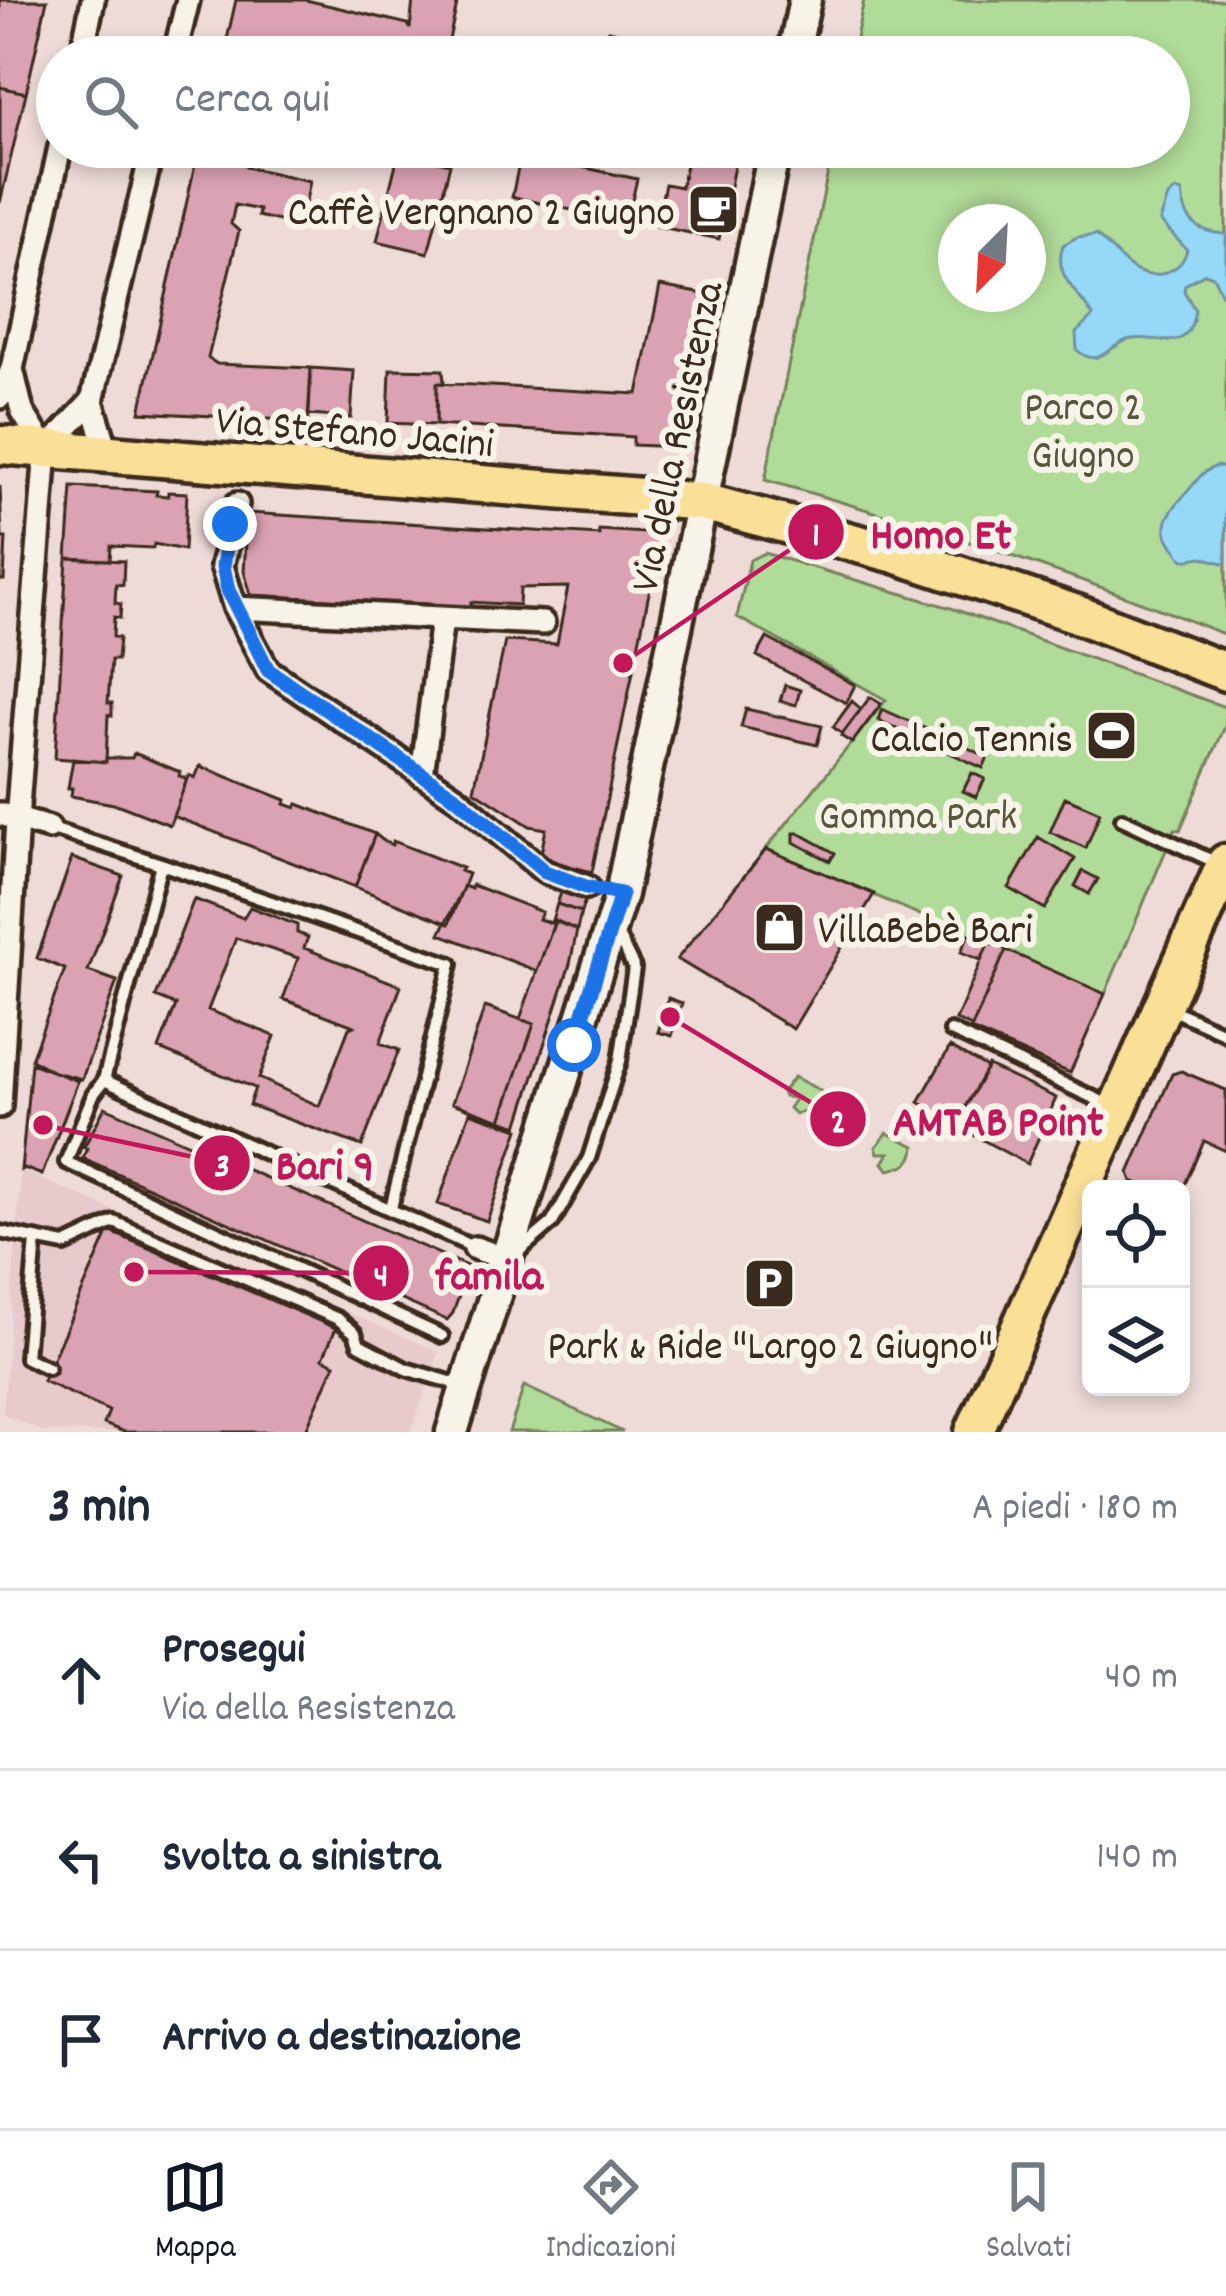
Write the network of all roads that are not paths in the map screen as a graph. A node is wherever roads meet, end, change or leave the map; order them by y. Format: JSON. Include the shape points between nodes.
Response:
{"nodes":[{"id":1,"x":93,"y":0,"type":"edge"},
{"id":2,"x":188,"y":0,"type":"edge"},
{"id":3,"x":805,"y":0,"type":"edge"},
{"id":4,"x":85,"y":36,"type":"edge"},
{"id":5,"x":179,"y":36,"type":"edge"},
{"id":6,"x":797,"y":36,"type":"edge"},
{"id":7,"x":55,"y":168,"type":"edge"},
{"id":8,"x":148,"y":168,"type":"edge"},
{"id":9,"x":771,"y":168,"type":"edge"},
{"id":10,"x":9,"y":353,"type":"edge"},
{"id":11,"x":0,"y":398,"type":"edge"},
{"id":12,"x":92,"y":401,"type":"junction"},
{"id":13,"x":0,"y":445,"type":"edge"},
{"id":14,"x":46,"y":450,"type":"junction"},
{"id":15,"x":108,"y":454,"type":"junction"},
{"id":16,"x":703,"y":502,"type":"junction"},
{"id":17,"x":237,"y":504,"type":"dead end"},
{"id":18,"x":235,"y":608,"type":"junction"},
{"id":19,"x":442,"y":619,"type":"junction"},
{"id":20,"x":544,"y":623,"type":"dead end"},
{"id":21,"x":1226,"y":671,"type":"edge"},
{"id":22,"x":422,"y":775,"type":"junction"},
{"id":23,"x":8,"y":817,"type":"edge"},
{"id":24,"x":1122,"y":819,"type":"dead end"},
{"id":25,"x":49,"y":828,"type":"joint"},
{"id":26,"x":161,"y":864,"type":"junction"},
{"id":27,"x":1225,"y":865,"type":"edge"},
{"id":28,"x":7,"y":887,"type":"edge"},
{"id":29,"x":586,"y":887,"type":"joint"},
{"id":30,"x":616,"y":907,"type":"junction"},
{"id":31,"x":1163,"y":1006,"type":"junction"},
{"id":32,"x":951,"y":1031,"type":"dead end"},
{"id":33,"x":1226,"y":1034,"type":"edge"},
{"id":34,"x":104,"y":1080,"type":"junction"},
{"id":35,"x":0,"y":1106,"type":"edge"},
{"id":36,"x":1117,"y":1108,"type":"junction"},
{"id":37,"x":391,"y":1208,"type":"junction"},
{"id":38,"x":0,"y":1232,"type":"edge"},
{"id":39,"x":36,"y":1240,"type":"junction"},
{"id":40,"x":476,"y":1248,"type":"joint"},
{"id":41,"x":509,"y":1260,"type":"junction"},
{"id":42,"x":442,"y":1336,"type":"dead end"},
{"id":43,"x":48,"y":1368,"type":"dead end"},
{"id":44,"x":467,"y":1387,"type":"junction"},
{"id":45,"x":452,"y":1432,"type":"edge"},
{"id":46,"x":974,"y":1432,"type":"edge"}],
"edges":[{"from":1,"to":4,"type":"street"},
{"from":2,"to":5,"type":"street"},
{"from":3,"to":6,"type":"street"},
{"from":7,"to":10,"type":"street"},
{"from":8,"to":12,"type":"street"},
{"from":9,"to":16,"type":"street","name":"Via della Resistenza"},
{"from":10,"to":11,"type":"street"},
{"from":10,"to":14,"type":"street","via":[[22,411]]},
{"from":12,"to":14,"type":"street"},
{"from":12,"to":15,"type":"street"},
{"from":13,"to":14,"type":"main road","name":"Via Stefano Jacini"},
{"from":14,"to":15,"type":"main road","name":"Via Stefano Jacini"},
{"from":14,"to":23,"type":"street"},
{"from":15,"to":16,"type":"main road","name":"Via Stefano Jacini"},
{"from":16,"to":21,"type":"main road","name":"Via Stefano Jacini","via":[[910,558]]},
{"from":16,"to":30,"type":"street","name":"Via della Resistenza"},
{"from":17,"to":18,"type":"street","via":[[223,566]]},
{"from":18,"to":19,"type":"street"},
{"from":18,"to":22,"type":"street","via":[[268,670]]},
{"from":19,"to":20,"type":"street"},
{"from":19,"to":22,"type":"street"},
{"from":22,"to":29,"type":"street","via":[[545,872]]},
{"from":23,"to":25,"type":"street"},
{"from":23,"to":28,"type":"street"},
{"from":24,"to":27,"type":"lane"},
{"from":25,"to":26,"type":"lane"},
{"from":26,"to":34,"type":"lane"},
{"from":26,"to":37,"type":"lane","via":[[451,964]]},
{"from":27,"to":31,"type":"main road"},
{"from":28,"to":35,"type":"street"},
{"from":29,"to":30,"type":"lane"},
{"from":30,"to":41,"type":"street","name":"Via della Resistenza"},
{"from":30,"to":41,"type":"lane","via":[[634,968],[620,1061],[589,1158],[552,1223]]},
{"from":31,"to":33,"type":"lane"},
{"from":31,"to":36,"type":"main road"},
{"from":32,"to":36,"type":"lane"},
{"from":34,"to":37,"type":"lane"},
{"from":34,"to":42,"type":"lane","via":[[66,1162]]},
{"from":36,"to":46,"type":"main road"},
{"from":37,"to":40,"type":"lane"},
{"from":38,"to":39,"type":"lane"},
{"from":39,"to":43,"type":"lane","via":[[26,1358]]},
{"from":39,"to":44,"type":"lane","via":[[65,1245],[113,1222],[338,1319],[359,1344],[406,1369]]},
{"from":40,"to":41,"type":"street"},
{"from":41,"to":44,"type":"street","name":"Via della Resistenza"},
{"from":44,"to":45,"type":"street","name":"Via della Resistenza"}]}
